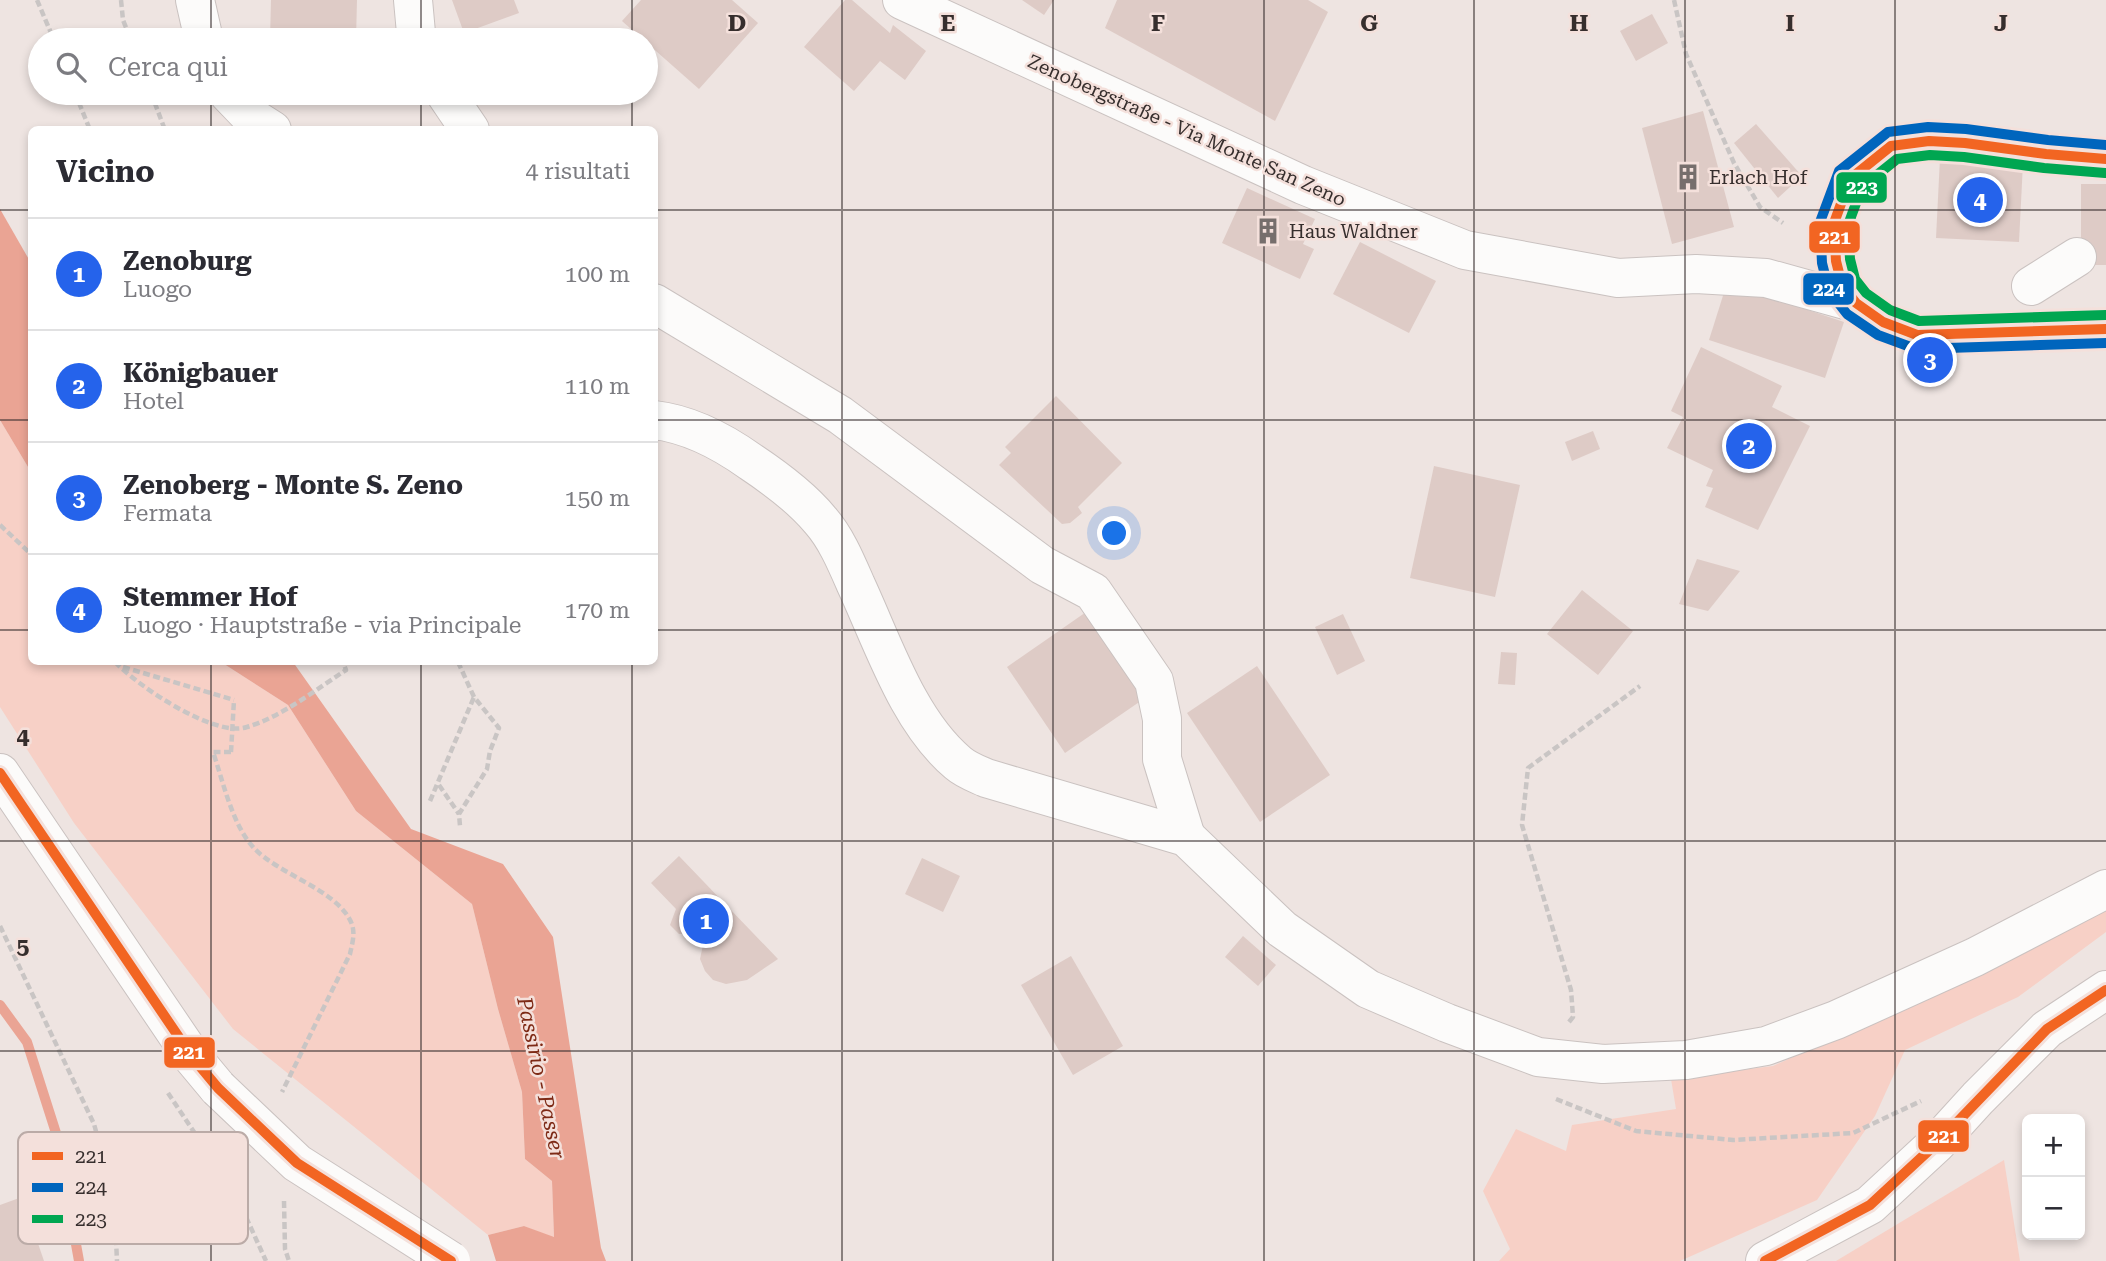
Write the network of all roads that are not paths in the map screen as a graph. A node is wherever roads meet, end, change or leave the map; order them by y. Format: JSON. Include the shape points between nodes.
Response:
{"nodes":[{"id":1,"x":195,"y":0,"type":"edge"},
{"id":2,"x":412,"y":0,"type":"edge"},
{"id":3,"x":902,"y":0,"type":"edge"},
{"id":4,"x":201,"y":28,"type":"edge"},
{"id":5,"x":415,"y":28,"type":"edge"},
{"id":6,"x":239,"y":105,"type":"edge"},
{"id":7,"x":453,"y":105,"type":"edge"},
{"id":8,"x":266,"y":126,"type":"edge"},
{"id":9,"x":467,"y":126,"type":"edge"},
{"id":10,"x":2106,"y":159,"type":"edge"},
{"id":11,"x":2077,"y":257,"type":"dead end"},
{"id":12,"x":2031,"y":286,"type":"dead end"},
{"id":13,"x":1856,"y":303,"type":"junction"},
{"id":14,"x":658,"y":305,"type":"edge"},
{"id":15,"x":2106,"y":329,"type":"edge"},
{"id":16,"x":658,"y":421,"type":"edge"},
{"id":17,"x":0,"y":773,"type":"edge"},
{"id":18,"x":1186,"y":837,"type":"junction"},
{"id":19,"x":2106,"y":889,"type":"edge"},
{"id":20,"x":2106,"y":990,"type":"edge"},
{"id":21,"x":451,"y":1261,"type":"edge"},
{"id":22,"x":1766,"y":1261,"type":"edge"}],
"edges":[{"from":1,"to":4,"type":"street"},
{"from":2,"to":5,"type":"street"},
{"from":3,"to":13,"type":"street","name":"Zenobergstraße - Via Monte San Zeno","via":[[1303,185],[1465,250],[1618,278],[1696,274],[1766,278]]},
{"from":6,"to":8,"type":"street"},
{"from":7,"to":9,"type":"street"},
{"from":10,"to":13,"type":"street","via":[[1965,142],[1891,146],[1850,179],[1834,223],[1842,285]]},
{"from":11,"to":12,"type":"street"},
{"from":13,"to":15,"type":"street","via":[[1883,322],[1917,335]]},
{"from":14,"to":18,"type":"street","via":[[840,415],[1042,565],[1093,592],[1154,681],[1162,759]]},
{"from":16,"to":18,"type":"street","via":[[677,423],[736,451],[779,481],[821,520],[841,550],[919,716],[937,744],[961,765],[986,778]]},
{"from":17,"to":21,"type":"street","bridge":true,"via":[[218,1088],[297,1163]]},
{"from":18,"to":19,"type":"street","via":[[1282,929],[1368,989],[1538,1057],[1603,1064],[1686,1060],[1766,1046],[1836,1020],[1975,957]]},
{"from":20,"to":22,"type":"street","via":[[2047,1029],[1870,1205]]}]}
